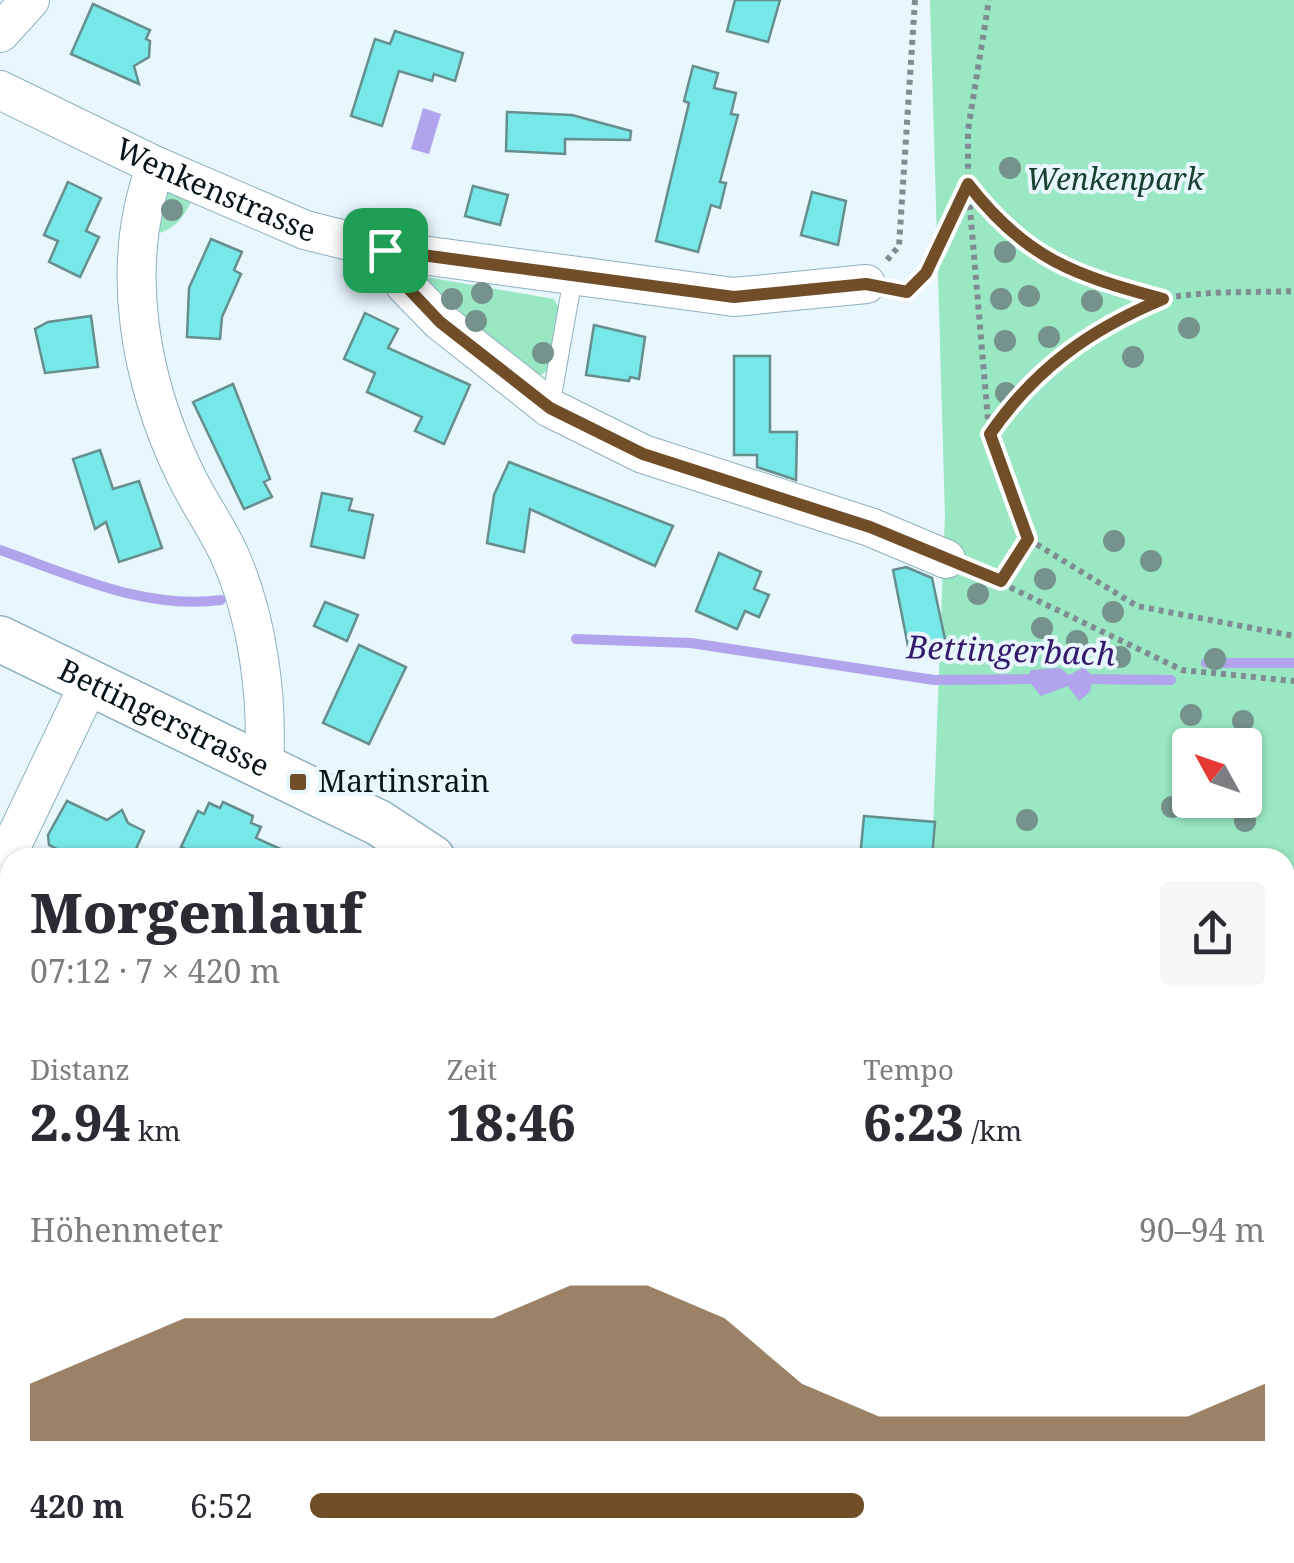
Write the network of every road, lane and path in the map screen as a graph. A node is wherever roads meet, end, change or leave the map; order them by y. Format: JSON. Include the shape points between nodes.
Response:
{"nodes":[{"id":1,"x":30,"y":0,"type":"edge"},
{"id":2,"x":916,"y":0,"type":"edge"},
{"id":3,"x":989,"y":0,"type":"edge"},
{"id":4,"x":0,"y":33,"type":"edge"},
{"id":5,"x":0,"y":90,"type":"edge"},
{"id":6,"x":156,"y":166,"type":"junction"},
{"id":7,"x":968,"y":184,"type":"junction"},
{"id":8,"x":385,"y":250,"type":"junction"},
{"id":9,"x":572,"y":278,"type":"junction"},
{"id":10,"x":866,"y":284,"type":"junction"},
{"id":11,"x":1294,"y":291,"type":"edge"},
{"id":12,"x":1163,"y":299,"type":"junction"},
{"id":13,"x":550,"y":408,"type":"junction"},
{"id":14,"x":990,"y":434,"type":"junction"},
{"id":15,"x":1028,"y":539,"type":"junction"},
{"id":16,"x":946,"y":560,"type":"joint"},
{"id":17,"x":1001,"y":581,"type":"junction"},
{"id":18,"x":1294,"y":636,"type":"edge"},
{"id":19,"x":0,"y":639,"type":"edge"},
{"id":20,"x":1294,"y":681,"type":"edge"},
{"id":21,"x":90,"y":682,"type":"junction"},
{"id":22,"x":264,"y":766,"type":"junction"},
{"id":23,"x":11,"y":848,"type":"edge"},
{"id":24,"x":418,"y":848,"type":"edge"}],
"edges":[{"from":1,"to":4,"type":"street"},
{"from":2,"to":10,"type":"path","via":[[899,246]]},
{"from":3,"to":7,"type":"path","via":[[968,130]]},
{"from":5,"to":6,"type":"street","name":"Wenkenstrasse"},
{"from":6,"to":8,"type":"street","name":"Wenkenstrasse","via":[[306,230]]},
{"from":6,"to":22,"type":"street","via":[[140,207],[137,306],[154,402],[231,558],[253,633],[267,722]]},
{"from":7,"to":10,"type":"path","via":[[926,273],[907,292]]},
{"from":7,"to":12,"type":"path","via":[[1030,250],[1104,284]]},
{"from":7,"to":14,"type":"path"},
{"from":8,"to":9,"type":"street","name":"Wenkenstrasse"},
{"from":8,"to":13,"type":"street","via":[[405,285],[440,322]]},
{"from":9,"to":10,"type":"street","name":"Wenkenstrasse","via":[[734,297]]},
{"from":9,"to":13,"type":"lane"},
{"from":11,"to":12,"type":"path"},
{"from":12,"to":14,"type":"path","via":[[1062,353],[1015,398]]},
{"from":13,"to":16,"type":"street","via":[[643,454],[870,527]]},
{"from":14,"to":15,"type":"path"},
{"from":15,"to":17,"type":"path"},
{"from":15,"to":18,"type":"path","via":[[1137,606]]},
{"from":16,"to":17,"type":"path"},
{"from":17,"to":20,"type":"path","via":[[1182,670]]},
{"from":19,"to":21,"type":"street","name":"Bettingerstrasse"},
{"from":21,"to":22,"type":"street","name":"Bettingerstrasse"},
{"from":21,"to":23,"type":"street"},
{"from":22,"to":24,"type":"street","name":"Bettingerstrasse"}]}
